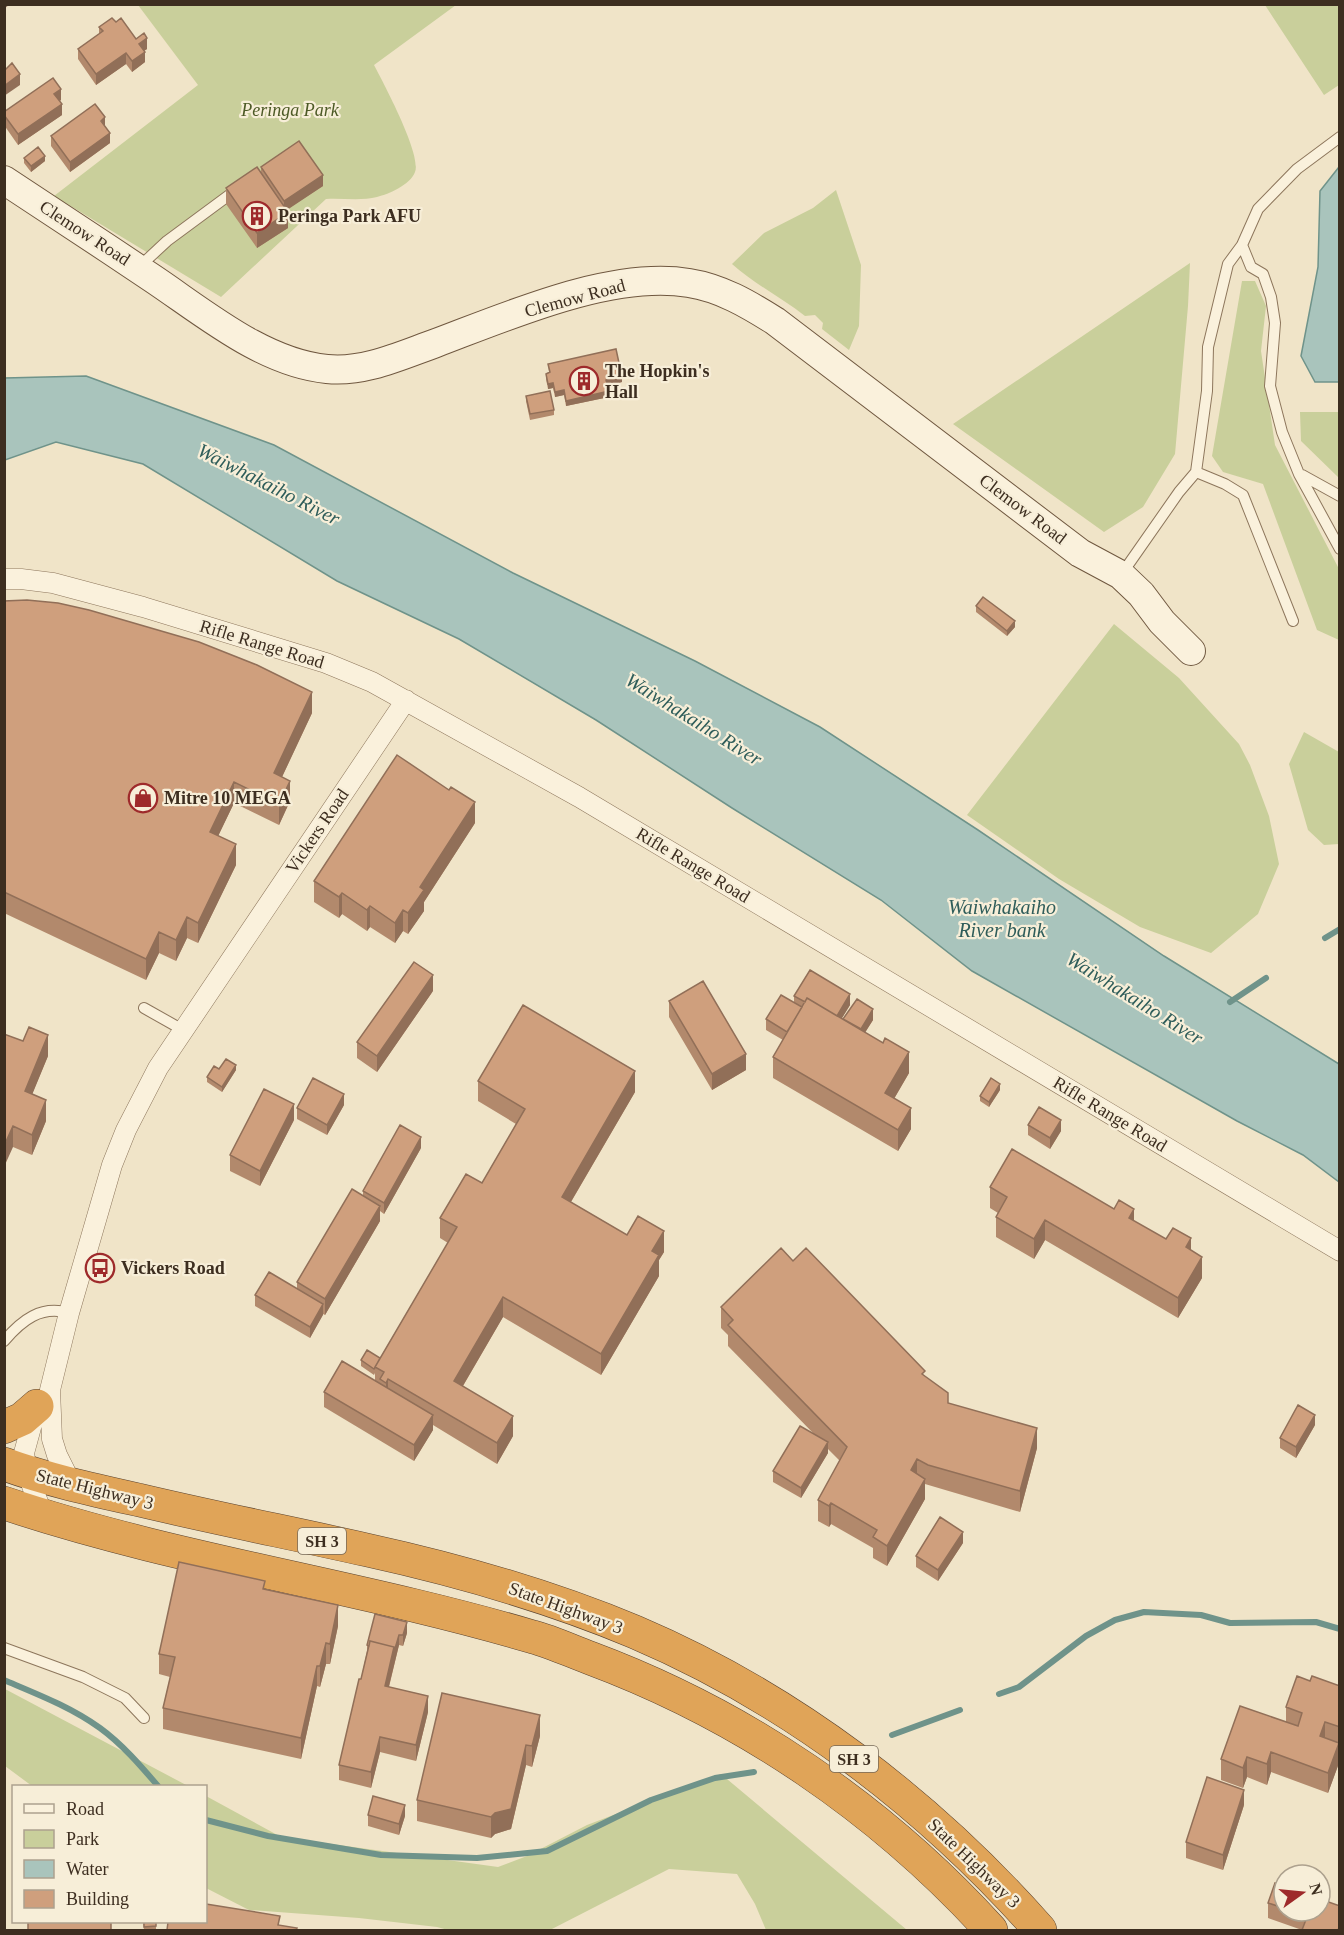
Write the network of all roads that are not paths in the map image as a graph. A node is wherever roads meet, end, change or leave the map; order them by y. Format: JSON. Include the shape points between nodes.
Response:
{"nodes":[{"id":1,"x":1340,"y":137,"type":"edge"},
{"id":2,"x":4,"y":180,"type":"edge"},
{"id":3,"x":248,"y":182,"type":"edge"},
{"id":4,"x":1242,"y":245,"type":"junction"},
{"id":5,"x":137,"y":268,"type":"junction"},
{"id":6,"x":1196,"y":472,"type":"junction"},
{"id":7,"x":1299,"y":474,"type":"junction"},
{"id":8,"x":1340,"y":496,"type":"edge"},
{"id":9,"x":1340,"y":549,"type":"edge"},
{"id":10,"x":1121,"y":575,"type":"junction"},
{"id":11,"x":4,"y":579,"type":"edge"},
{"id":12,"x":1293,"y":621,"type":"dead end"},
{"id":13,"x":1191,"y":651,"type":"dead end"},
{"id":14,"x":406,"y":700,"type":"junction"},
{"id":15,"x":144,"y":1008,"type":"dead end"},
{"id":16,"x":183,"y":1030,"type":"junction"},
{"id":17,"x":1340,"y":1251,"type":"edge"},
{"id":18,"x":69,"y":1313,"type":"junction"},
{"id":19,"x":4,"y":1341,"type":"edge"},
{"id":20,"x":44,"y":1398,"type":"junction"},
{"id":21,"x":4,"y":1427,"type":"edge"},
{"id":22,"x":16,"y":1468,"type":"edge"},
{"id":23,"x":72,"y":1485,"type":"junction"},
{"id":24,"x":4,"y":1503,"type":"edge"},
{"id":25,"x":43,"y":1516,"type":"junction"},
{"id":26,"x":4,"y":1648,"type":"edge"},
{"id":27,"x":144,"y":1718,"type":"dead end"},
{"id":28,"x":991,"y":1930,"type":"edge"},
{"id":29,"x":1040,"y":1930,"type":"edge"}],
"edges":[{"from":1,"to":4,"type":"lane","via":[[1297,169],[1258,209]]},
{"from":2,"to":5,"type":"street","name":"Clemow Road"},
{"from":3,"to":5,"type":"lane"},
{"from":4,"to":6,"type":"lane","via":[[1228,264],[1208,347],[1207,391]]},
{"from":4,"to":7,"type":"lane","via":[[1251,267],[1263,274],[1271,297],[1275,323],[1270,386],[1282,432]]},
{"from":5,"to":10,"type":"street","name":"Clemow Road","via":[[242,338],[298,364],[328,369],[389,360],[564,297],[600,288],[664,280],[716,290],[775,321],[1080,553]]},
{"from":6,"to":10,"type":"lane"},
{"from":6,"to":12,"type":"lane","via":[[1243,495]]},
{"from":7,"to":8,"type":"lane"},
{"from":7,"to":9,"type":"lane"},
{"from":10,"to":13,"type":"street","name":"Clemow Road"},
{"from":11,"to":14,"type":"street","name":"Rifle Range Road","via":[[53,584],[143,607],[326,663]]},
{"from":14,"to":16,"type":"street","name":"Vickers Road"},
{"from":14,"to":17,"type":"street","name":"Rifle Range Road","via":[[579,797]]},
{"from":15,"to":16,"type":"lane"},
{"from":16,"to":18,"type":"street","name":"Vickers Road","via":[[126,1130]]},
{"from":18,"to":19,"type":"lane","via":[[45,1310],[23,1322]]},
{"from":18,"to":20,"type":"street","name":"Vickers Road"},
{"from":20,"to":21,"type":"highway","via":[[22,1419]]},
{"from":20,"to":22,"type":"street","name":"Vickers Road"},
{"from":20,"to":23,"type":"street","name":"Vickers Road","via":[[57,1455]]},
{"from":22,"to":23,"type":"highway","name":"State Highway 3","number":"SH 3"},
{"from":22,"to":25,"type":"street","name":"Vickers Road"},
{"from":23,"to":29,"type":"highway","name":"State Highway 3","number":"SH 3","via":[[468,1575],[534,1594],[636,1633],[763,1699],[860,1763],[972,1859]]},
{"from":24,"to":25,"type":"highway","name":"State Highway 3","number":"SH 3"},
{"from":25,"to":28,"type":"highway","name":"State Highway 3","number":"SH 3","via":[[535,1637],[654,1684],[727,1720],[831,1786],[938,1875]]},
{"from":26,"to":27,"type":"lane","via":[[83,1677],[125,1698]]}]}
